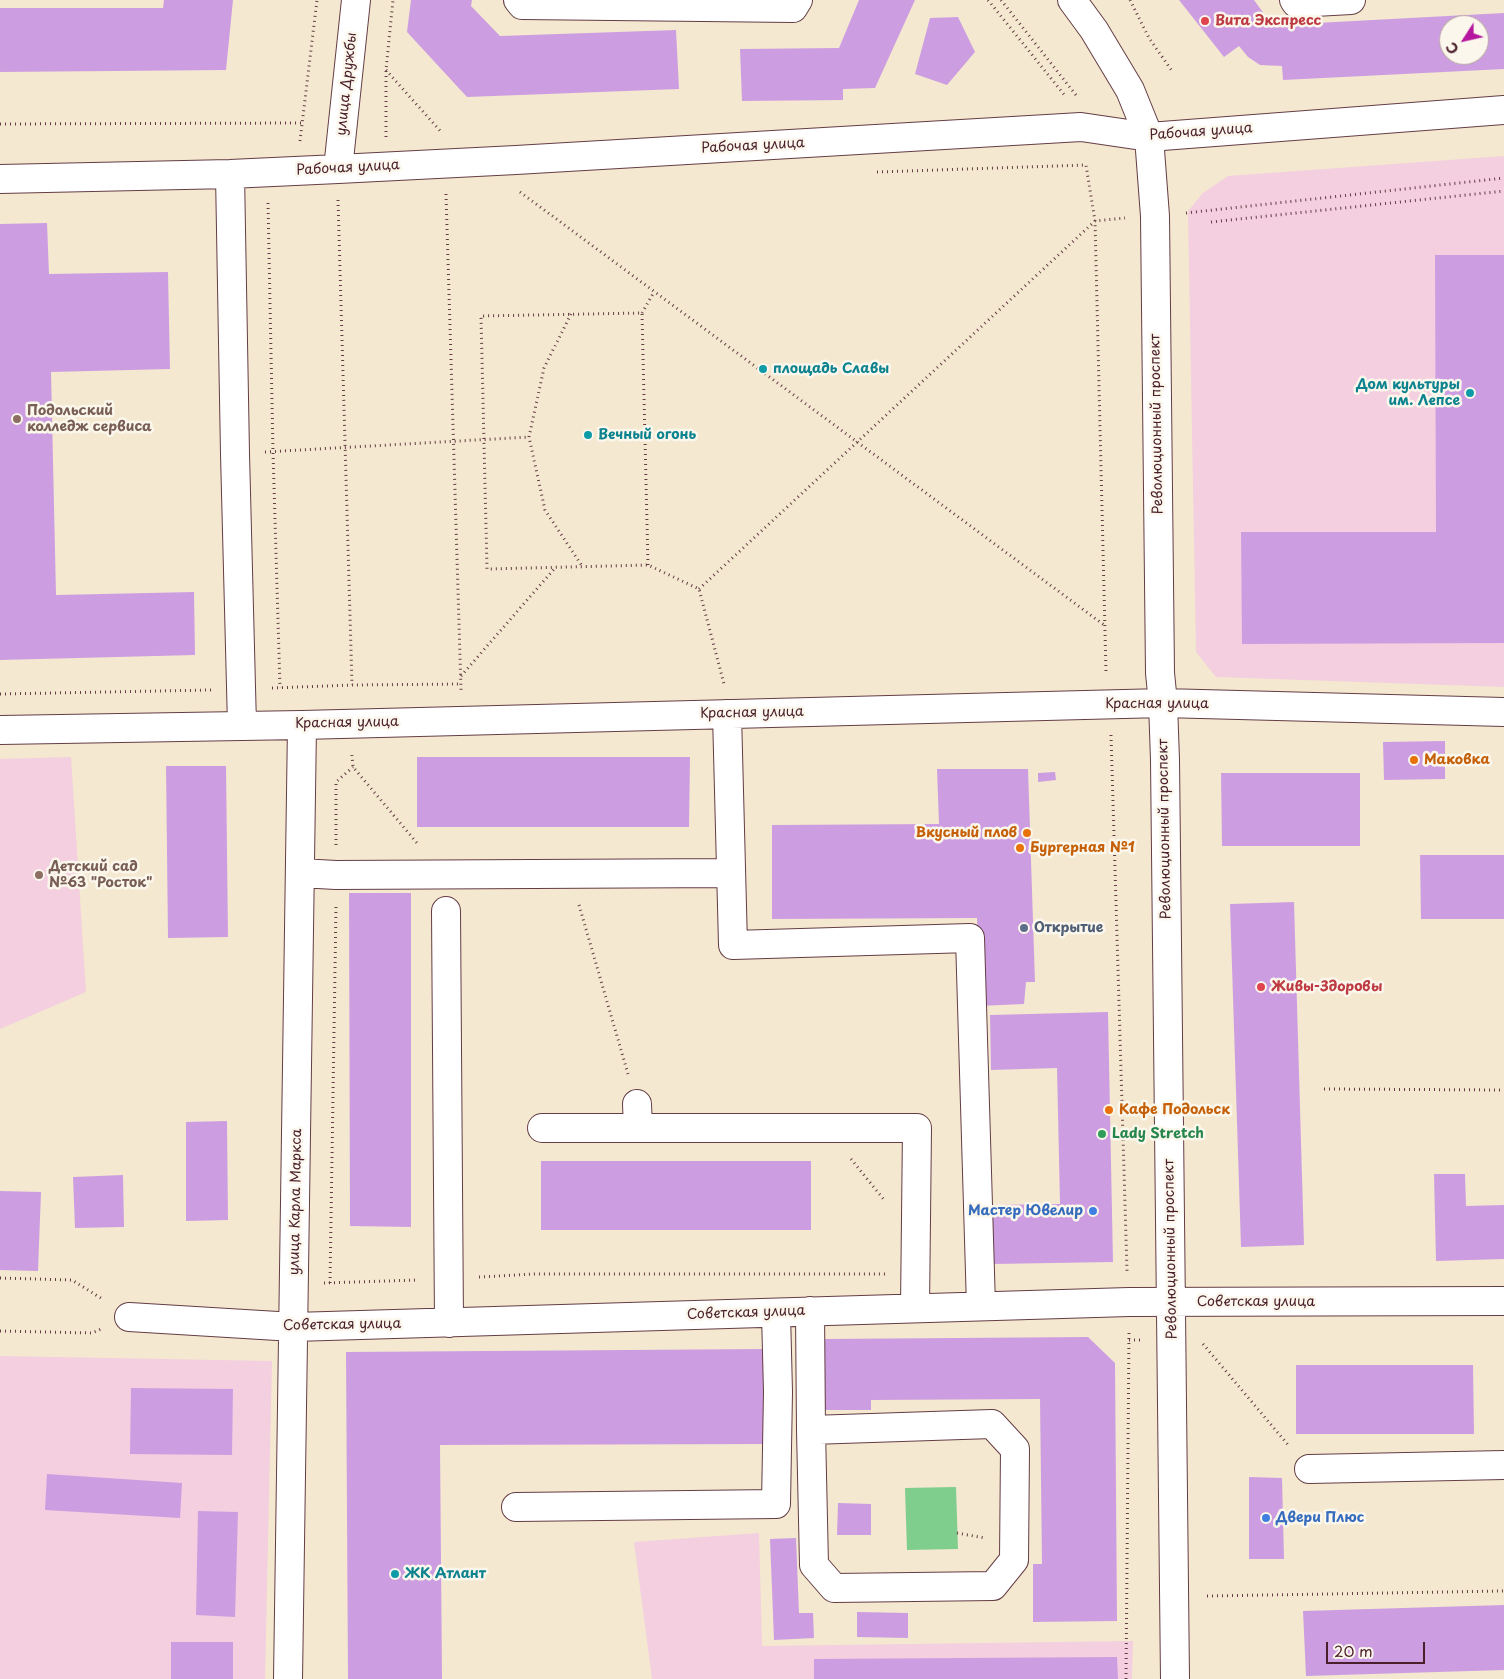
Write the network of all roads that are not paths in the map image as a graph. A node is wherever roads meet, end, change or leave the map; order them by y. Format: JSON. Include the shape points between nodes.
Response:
{"nodes":[{"id":1,"x":356,"y":0,"type":"edge"},
{"id":2,"x":518,"y":0,"type":"edge"},
{"id":3,"x":798,"y":0,"type":"edge"},
{"id":4,"x":1072,"y":0,"type":"edge"},
{"id":5,"x":1294,"y":0,"type":"edge"},
{"id":6,"x":1351,"y":0,"type":"edge"},
{"id":7,"x":1504,"y":110,"type":"edge"},
{"id":8,"x":1149,"y":137,"type":"junction"},
{"id":9,"x":230,"y":174,"type":"junction"},
{"id":10,"x":0,"y":179,"type":"edge"},
{"id":11,"x":338,"y":180,"type":"junction"},
{"id":12,"x":1163,"y":703,"type":"junction"},
{"id":13,"x":1504,"y":712,"type":"edge"},
{"id":14,"x":727,"y":714,"type":"junction"},
{"id":15,"x":242,"y":725,"type":"junction"},
{"id":16,"x":302,"y":725,"type":"junction"},
{"id":17,"x":0,"y":730,"type":"edge"},
{"id":18,"x":300,"y":873,"type":"junction"},
{"id":19,"x":731,"y":873,"type":"junction"},
{"id":20,"x":446,"y":911,"type":"dead end"},
{"id":21,"x":542,"y":1128,"type":"dead end"},
{"id":22,"x":1504,"y":1301,"type":"edge"},
{"id":23,"x":1172,"y":1302,"type":"junction"},
{"id":24,"x":981,"y":1306,"type":"junction"},
{"id":25,"x":915,"y":1308,"type":"junction"},
{"id":26,"x":810,"y":1311,"type":"junction"},
{"id":27,"x":776,"y":1313,"type":"junction"},
{"id":28,"x":129,"y":1317,"type":"road end"},
{"id":29,"x":450,"y":1323,"type":"junction"},
{"id":30,"x":294,"y":1327,"type":"junction"},
{"id":31,"x":811,"y":1430,"type":"junction"},
{"id":32,"x":1504,"y":1465,"type":"edge"},
{"id":33,"x":1309,"y":1469,"type":"road end"},
{"id":34,"x":516,"y":1507,"type":"dead end"},
{"id":35,"x":288,"y":1679,"type":"edge"},
{"id":36,"x":1175,"y":1679,"type":"edge"}],
"edges":[{"from":1,"to":11,"type":"street","name":"улица Дружбы"},
{"from":2,"to":3,"type":"street","via":[[522,4],[793,8]]},
{"from":4,"to":8,"type":"street","name":"Революционный проспект","via":[[1130,90]]},
{"from":5,"to":6,"type":"street","via":[[1296,3]]},
{"from":7,"to":8,"type":"street","name":"Рабочая улица"},
{"from":8,"to":11,"type":"street","name":"Рабочая улица","via":[[1081,127],[516,160]]},
{"from":8,"to":12,"type":"street","name":"Революционный проспект","via":[[1155,228]]},
{"from":9,"to":10,"type":"street","name":"Рабочая улица"},
{"from":9,"to":11,"type":"street","name":"Рабочая улица"},
{"from":9,"to":15,"type":"street"},
{"from":12,"to":13,"type":"street","name":"Красная улица"},
{"from":12,"to":14,"type":"street","name":"Красная улица"},
{"from":12,"to":23,"type":"street","name":"Революционный проспект"},
{"from":14,"to":16,"type":"street","name":"Красная улица"},
{"from":14,"to":19,"type":"street"},
{"from":15,"to":16,"type":"street","name":"Красная улица"},
{"from":15,"to":17,"type":"street","name":"Красная улица"},
{"from":16,"to":18,"type":"street","name":"улица Карла Маркса"},
{"from":18,"to":19,"type":"street"},
{"from":18,"to":30,"type":"street","name":"улица Карла Маркса"},
{"from":19,"to":24,"type":"street","via":[[733,945],[970,938]]},
{"from":20,"to":29,"type":"street"},
{"from":21,"to":25,"type":"street","via":[[637,1116],[825,1128],[917,1128]]},
{"from":22,"to":23,"type":"street","name":"Советская улица"},
{"from":23,"to":24,"type":"street","name":"Советская улица"},
{"from":23,"to":36,"type":"street","name":"Революционный проспект"},
{"from":24,"to":25,"type":"street","name":"Советская улица"},
{"from":25,"to":26,"type":"street","name":"Советская улица"},
{"from":26,"to":27,"type":"street","name":"Советская улица"},
{"from":26,"to":31,"type":"street"},
{"from":27,"to":29,"type":"street","name":"Советская улица"},
{"from":27,"to":34,"type":"street","via":[[776,1504]]},
{"from":28,"to":30,"type":"street","name":"Советская улица"},
{"from":29,"to":30,"type":"street","name":"Советская улица"},
{"from":30,"to":35,"type":"street","name":"улица Карла Маркса"},
{"from":31,"to":31,"type":"street","via":[[814,1565],[834,1588],[993,1586],[1014,1560],[1015,1449],[992,1424]]},
{"from":32,"to":33,"type":"street"}]}
